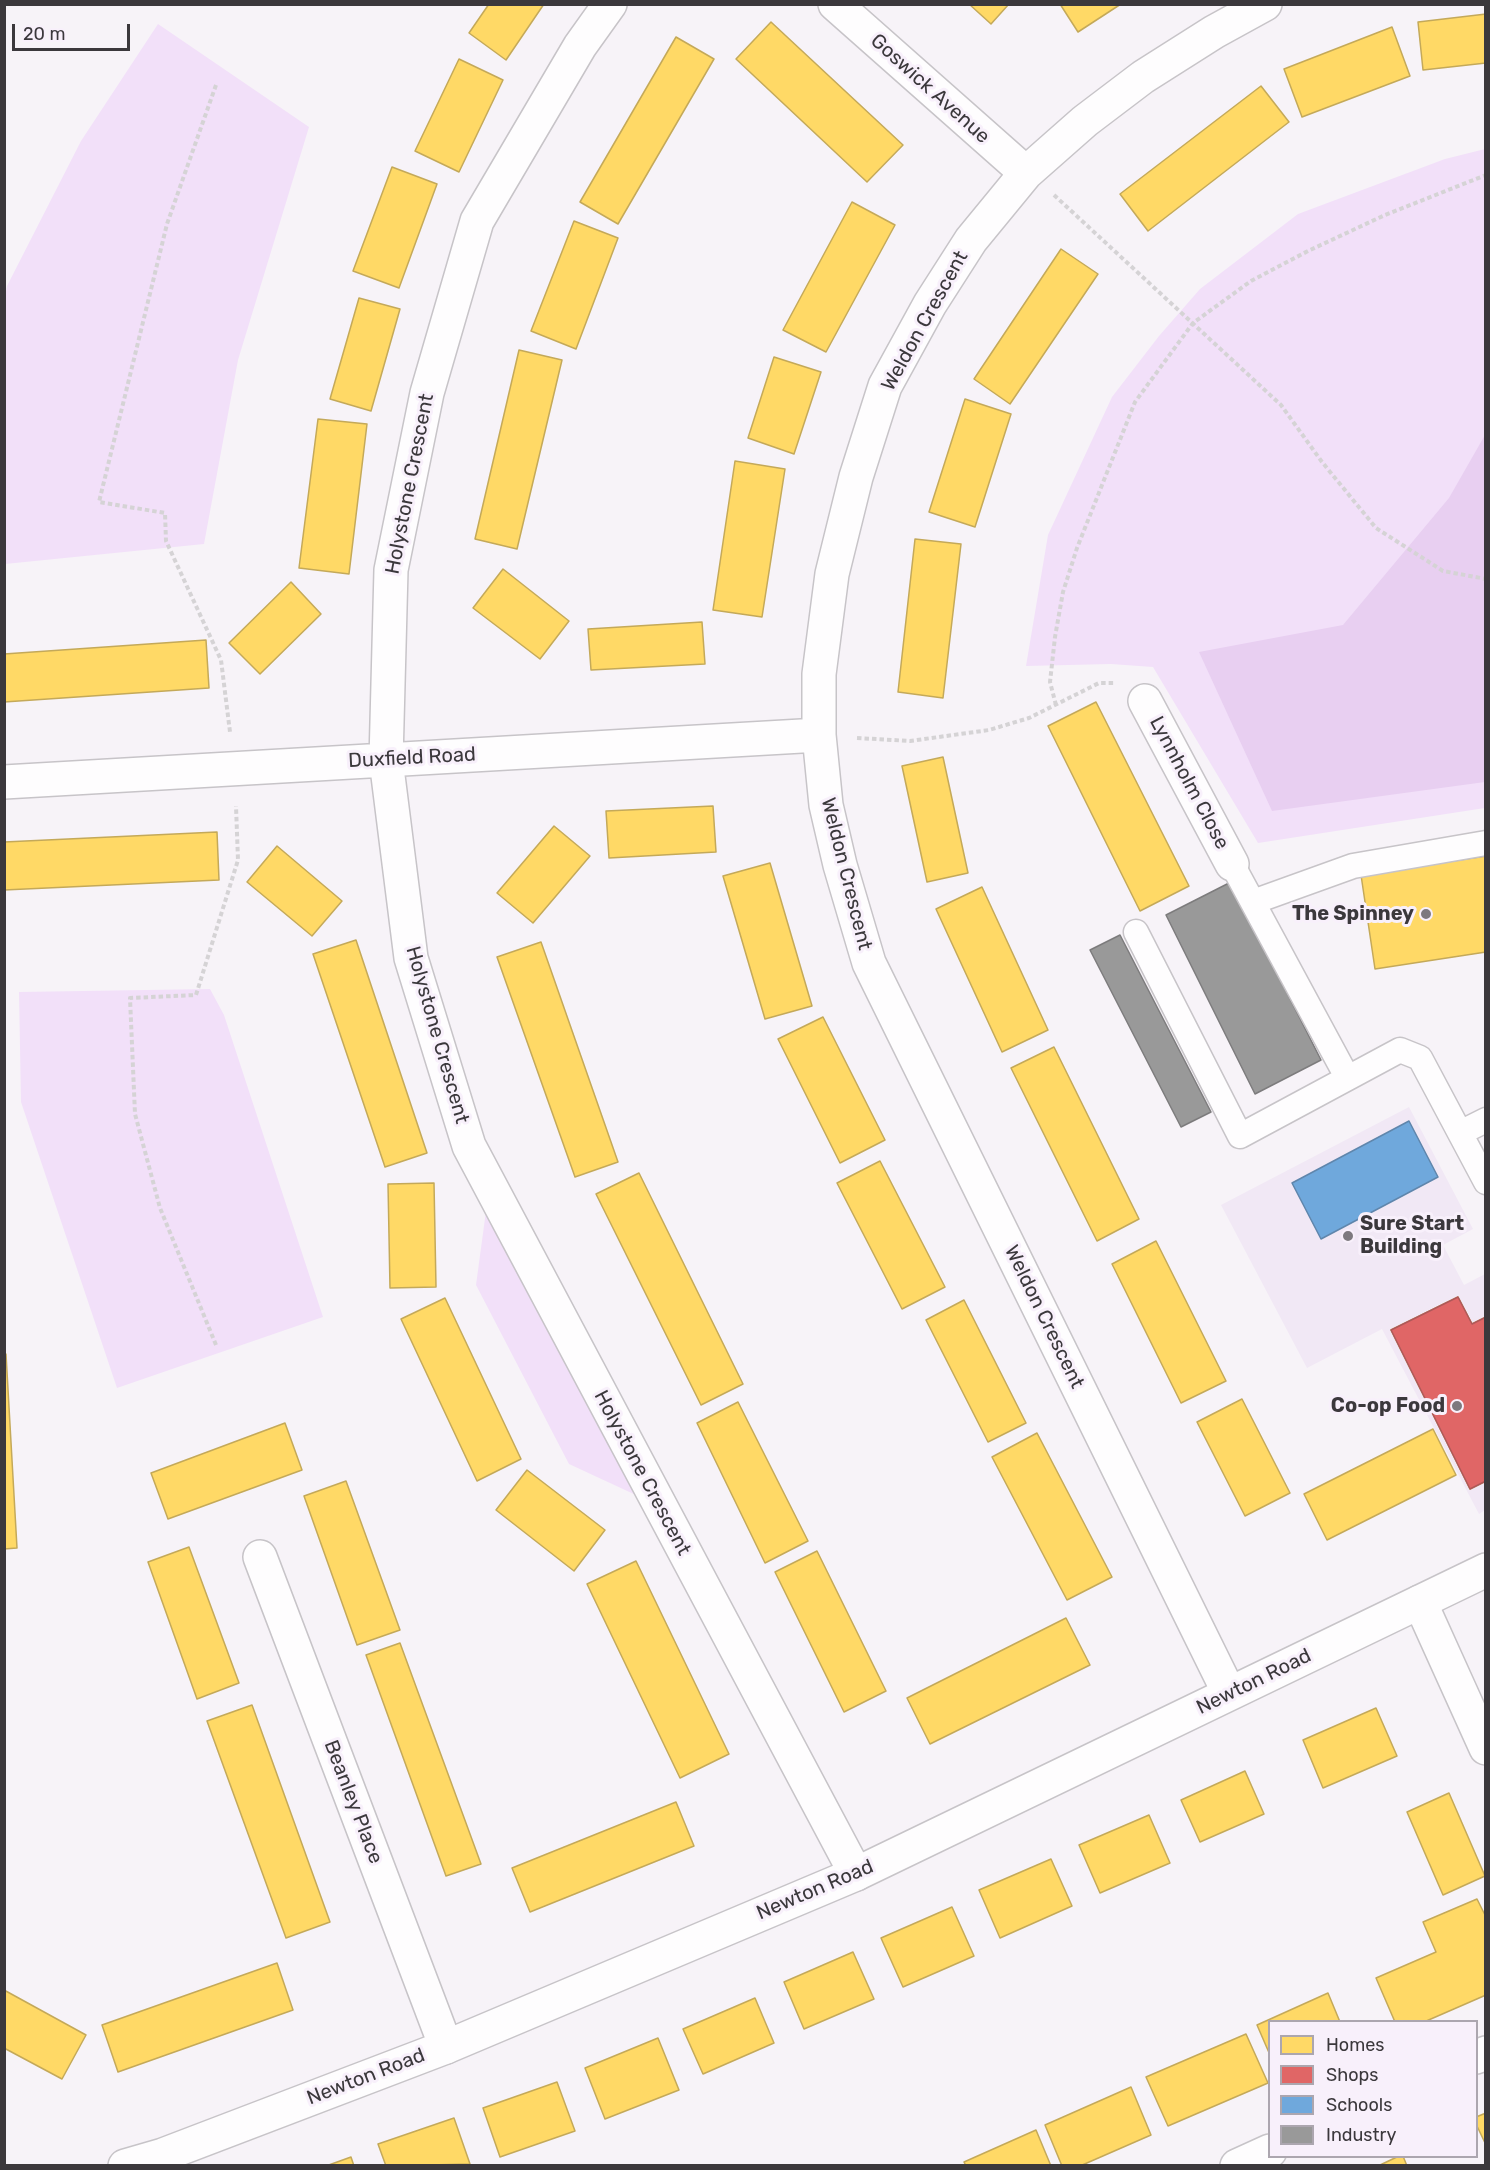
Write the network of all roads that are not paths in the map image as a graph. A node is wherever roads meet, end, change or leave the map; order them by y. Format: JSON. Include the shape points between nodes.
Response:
{"nodes":[{"id":1,"x":610,"y":4,"type":"edge"},
{"id":2,"x":835,"y":4,"type":"edge"},
{"id":3,"x":1265,"y":4,"type":"edge"},
{"id":4,"x":1026,"y":173,"type":"junction"},
{"id":5,"x":1145,"y":701,"type":"road end"},
{"id":6,"x":819,"y":735,"type":"junction"},
{"id":7,"x":386,"y":760,"type":"junction"},
{"id":8,"x":4,"y":782,"type":"edge"},
{"id":9,"x":1485,"y":843,"type":"edge"},
{"id":10,"x":1232,"y":864,"type":"joint"},
{"id":11,"x":1253,"y":902,"type":"junction"},
{"id":12,"x":1136,"y":932,"type":"dead end"},
{"id":13,"x":1347,"y":1077,"type":"junction"},
{"id":14,"x":1485,"y":1120,"type":"edge"},
{"id":15,"x":1460,"y":1133,"type":"junction"},
{"id":16,"x":1485,"y":1182,"type":"edge"},
{"id":17,"x":260,"y":1557,"type":"dead end"},
{"id":18,"x":1485,"y":1570,"type":"edge"},
{"id":19,"x":1420,"y":1602,"type":"junction"},
{"id":20,"x":1229,"y":1693,"type":"junction"},
{"id":21,"x":1485,"y":1748,"type":"edge"},
{"id":22,"x":856,"y":1874,"type":"junction"},
{"id":23,"x":446,"y":2047,"type":"junction"},
{"id":24,"x":1268,"y":2151,"type":"edge"},
{"id":25,"x":125,"y":2166,"type":"edge"},
{"id":26,"x":1237,"y":2166,"type":"edge"}],
"edges":[{"from":1,"to":7,"type":"street","name":"Holystone Crescent","via":[[580,45],[477,221],[427,393],[391,570]]},
{"from":2,"to":4,"type":"street","name":"Goswick Avenue"},
{"from":3,"to":4,"type":"street","name":"Weldon Crescent","via":[[1143,77]]},
{"from":4,"to":6,"type":"street","name":"Weldon Crescent","via":[[971,240],[885,386],[856,477],[832,574],[819,674]]},
{"from":5,"to":10,"type":"street","name":"Lynnholm Close"},
{"from":6,"to":7,"type":"street","name":"Duxfield Road"},
{"from":6,"to":20,"type":"street","name":"Weldon Crescent","via":[[826,805],[869,963]]},
{"from":7,"to":8,"type":"street","name":"Duxfield Road"},
{"from":7,"to":22,"type":"street","name":"Holystone Crescent","via":[[411,958],[469,1146]]},
{"from":9,"to":11,"type":"lane","via":[[1353,866]]},
{"from":10,"to":11,"type":"lane"},
{"from":11,"to":13,"type":"lane"},
{"from":12,"to":13,"type":"lane","via":[[1240,1136]]},
{"from":13,"to":15,"type":"lane","via":[[1400,1050],[1420,1058]]},
{"from":14,"to":15,"type":"lane"},
{"from":15,"to":16,"type":"lane"},
{"from":17,"to":23,"type":"street","name":"Beanley Place"},
{"from":18,"to":19,"type":"street","name":"Newton Road"},
{"from":19,"to":20,"type":"street","name":"Newton Road"},
{"from":19,"to":21,"type":"street"},
{"from":20,"to":22,"type":"street","name":"Newton Road"},
{"from":22,"to":23,"type":"street","name":"Newton Road"},
{"from":23,"to":25,"type":"street","name":"Newton Road"},
{"from":24,"to":26,"type":"street"}]}
